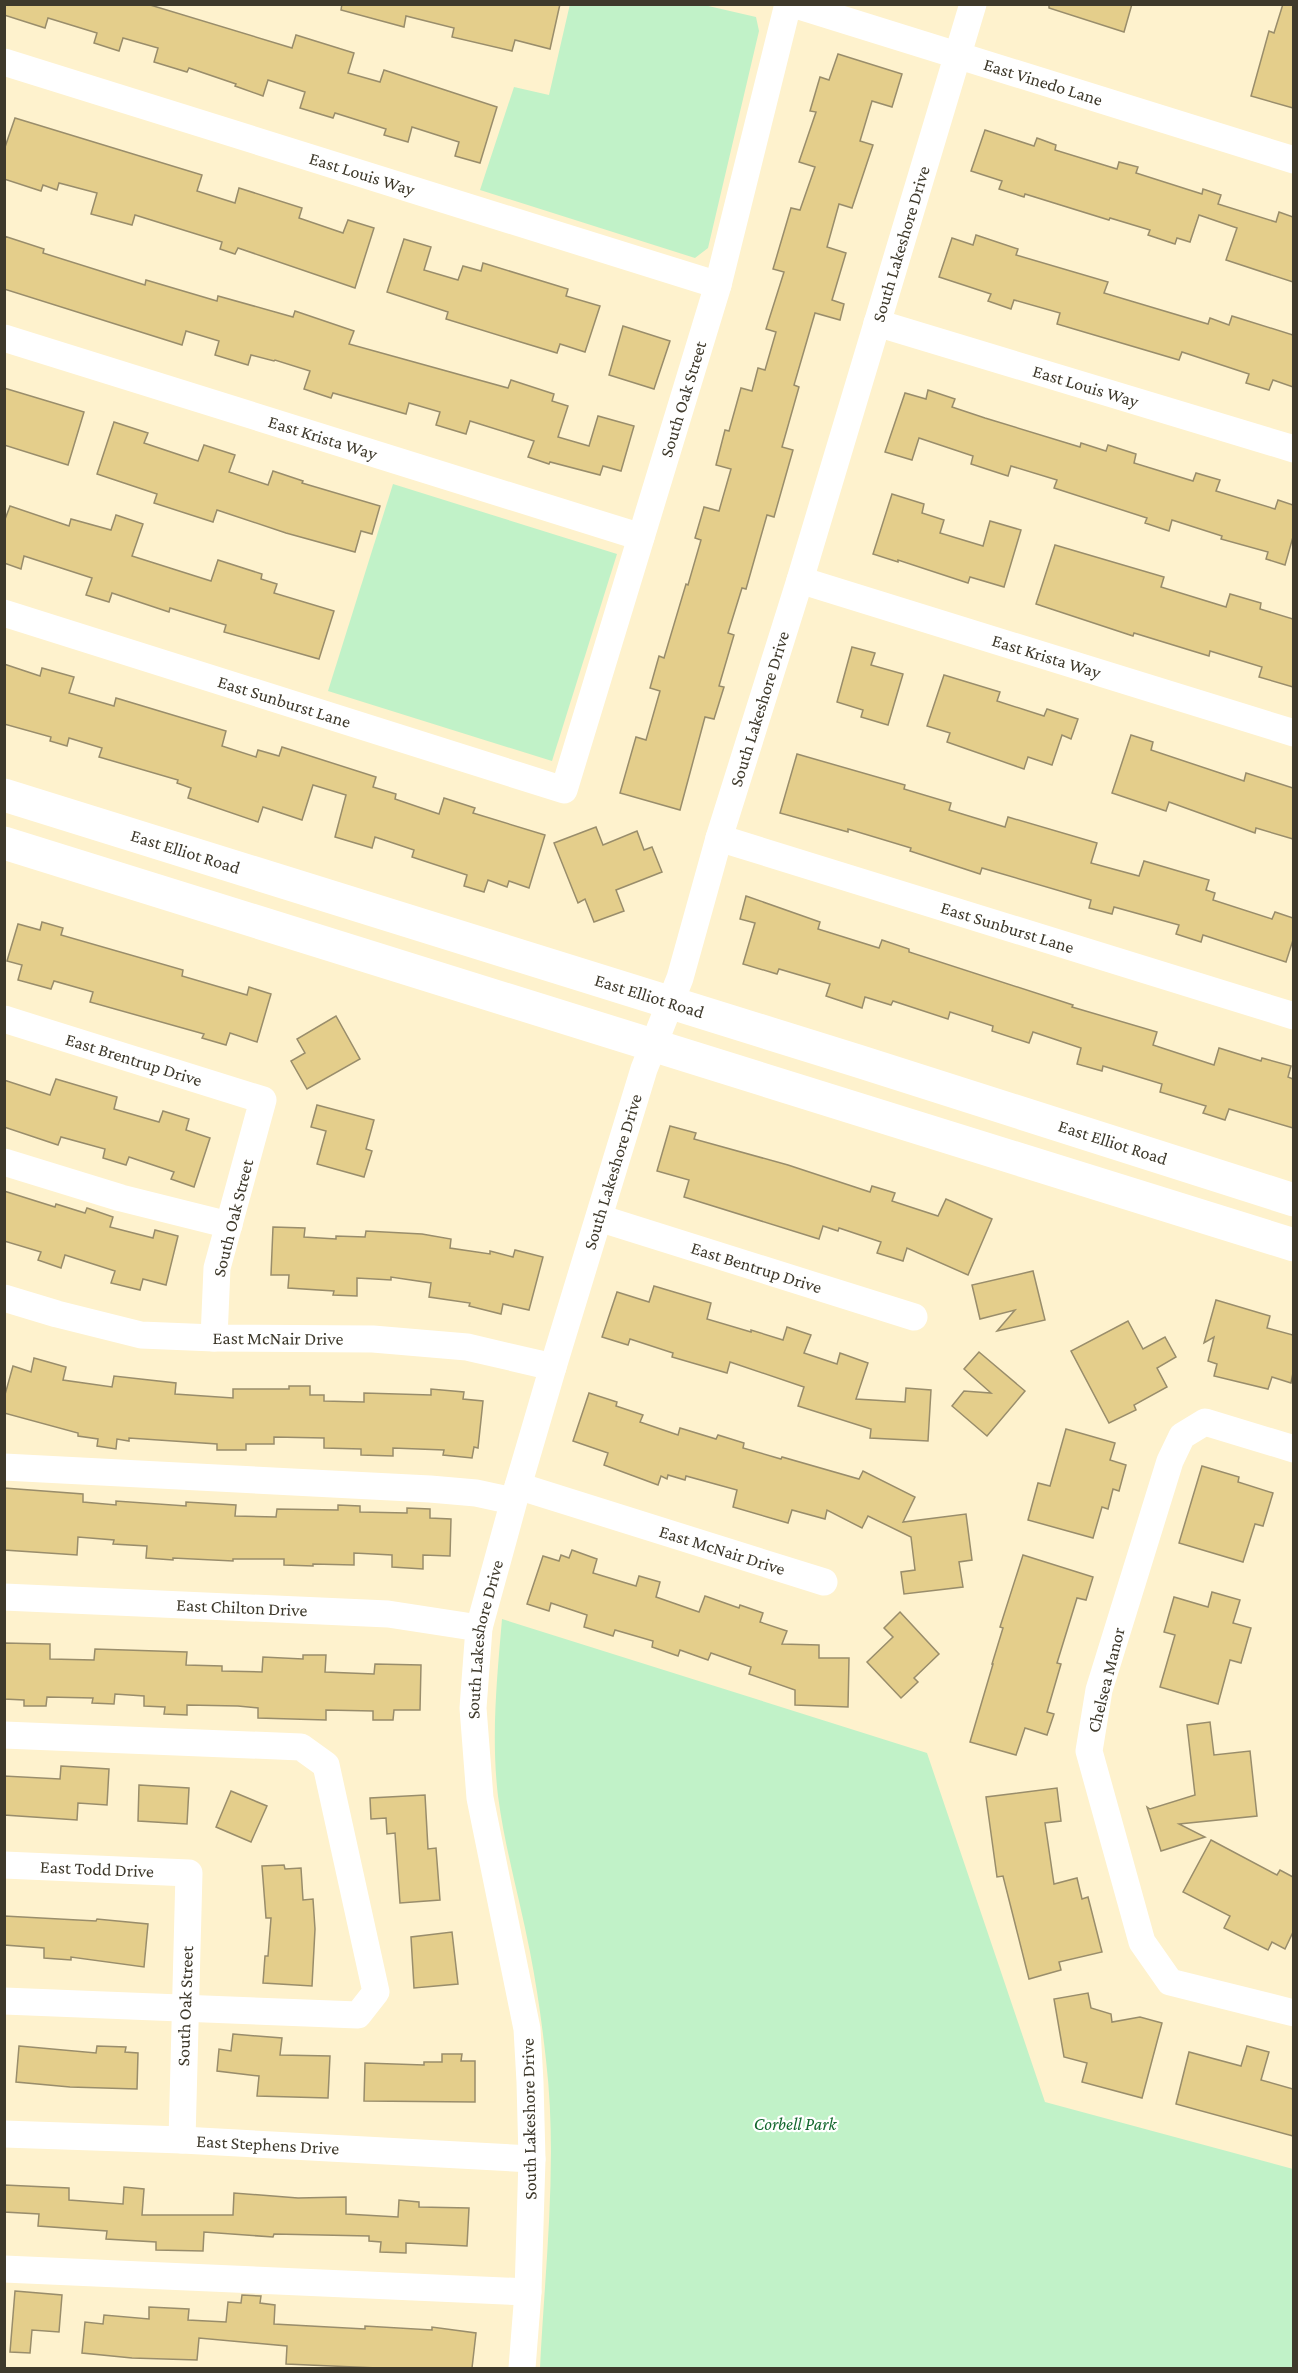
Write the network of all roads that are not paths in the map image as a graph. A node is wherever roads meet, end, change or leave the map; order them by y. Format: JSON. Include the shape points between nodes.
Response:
{"nodes":[{"id":1,"x":788,"y":4,"type":"edge"},
{"id":2,"x":793,"y":4,"type":"edge"},
{"id":3,"x":973,"y":4,"type":"edge"},
{"id":4,"x":957,"y":55,"type":"junction"},
{"id":5,"x":4,"y":62,"type":"edge"},
{"id":6,"x":1293,"y":160,"type":"edge"},
{"id":7,"x":718,"y":285,"type":"junction"},
{"id":8,"x":877,"y":322,"type":"junction"},
{"id":9,"x":4,"y":338,"type":"edge"},
{"id":10,"x":1293,"y":449,"type":"edge"},
{"id":11,"x":641,"y":537,"type":"junction"},
{"id":12,"x":800,"y":580,"type":"junction"},
{"id":13,"x":4,"y":613,"type":"edge"},
{"id":14,"x":1293,"y":734,"type":"edge"},
{"id":15,"x":564,"y":790,"type":"joint"},
{"id":16,"x":4,"y":795,"type":"edge"},
{"id":17,"x":719,"y":838,"type":"junction"},
{"id":18,"x":4,"y":843,"type":"edge"},
{"id":19,"x":671,"y":1002,"type":"junction"},
{"id":20,"x":1293,"y":1016,"type":"edge"},
{"id":21,"x":4,"y":1018,"type":"edge"},
{"id":22,"x":654,"y":1045,"type":"junction"},
{"id":23,"x":263,"y":1100,"type":"joint"},
{"id":24,"x":4,"y":1162,"type":"edge"},
{"id":25,"x":1293,"y":1200,"type":"edge"},
{"id":26,"x":599,"y":1218,"type":"junction"},
{"id":27,"x":229,"y":1226,"type":"junction"},
{"id":28,"x":1293,"y":1245,"type":"edge"},
{"id":29,"x":4,"y":1298,"type":"edge"},
{"id":30,"x":914,"y":1317,"type":"dead end"},
{"id":31,"x":214,"y":1338,"type":"junction"},
{"id":32,"x":553,"y":1368,"type":"junction"},
{"id":33,"x":1293,"y":1449,"type":"edge"},
{"id":34,"x":4,"y":1467,"type":"edge"},
{"id":35,"x":515,"y":1494,"type":"junction"},
{"id":36,"x":824,"y":1582,"type":"dead end"},
{"id":37,"x":4,"y":1597,"type":"edge"},
{"id":38,"x":479,"y":1628,"type":"junction"},
{"id":39,"x":4,"y":1736,"type":"edge"},
{"id":40,"x":4,"y":1865,"type":"edge"},
{"id":41,"x":189,"y":1873,"type":"joint"},
{"id":42,"x":4,"y":2001,"type":"edge"},
{"id":43,"x":185,"y":2008,"type":"junction"},
{"id":44,"x":1293,"y":2013,"type":"edge"},
{"id":45,"x":4,"y":2134,"type":"edge"},
{"id":46,"x":182,"y":2140,"type":"junction"},
{"id":47,"x":532,"y":2159,"type":"junction"},
{"id":48,"x":4,"y":2269,"type":"edge"},
{"id":49,"x":528,"y":2292,"type":"junction"},
{"id":50,"x":522,"y":2368,"type":"edge"}],
"edges":[{"from":1,"to":7,"type":"street","name":"South Oak Street"},
{"from":2,"to":4,"type":"street","name":"East Vinedo Lane"},
{"from":3,"to":4,"type":"street","name":"South Lakeshore Drive"},
{"from":4,"to":6,"type":"street","name":"East Vinedo Lane"},
{"from":4,"to":8,"type":"street","name":"South Lakeshore Drive"},
{"from":5,"to":7,"type":"street","name":"East Louis Way"},
{"from":7,"to":11,"type":"street","name":"South Oak Street"},
{"from":8,"to":10,"type":"street","name":"East Louis Way"},
{"from":8,"to":12,"type":"street","name":"South Lakeshore Drive"},
{"from":9,"to":11,"type":"street","name":"East Krista Way"},
{"from":11,"to":15,"type":"street","name":"South Oak Street"},
{"from":12,"to":14,"type":"street","name":"East Krista Way"},
{"from":12,"to":17,"type":"street","name":"South Lakeshore Drive"},
{"from":13,"to":15,"type":"street","name":"East Sunburst Lane"},
{"from":16,"to":19,"type":"main road","name":"East Elliot Road"},
{"from":17,"to":19,"type":"street","name":"South Lakeshore Drive"},
{"from":17,"to":20,"type":"street","name":"East Sunburst Lane"},
{"from":18,"to":22,"type":"main road"},
{"from":19,"to":22,"type":"street","name":"South Lakeshore Drive"},
{"from":19,"to":25,"type":"main road","name":"East Elliot Road"},
{"from":21,"to":23,"type":"street","name":"East Brentrup Drive"},
{"from":22,"to":26,"type":"street","name":"South Lakeshore Drive"},
{"from":22,"to":28,"type":"main road"},
{"from":23,"to":27,"type":"street","name":"South Oak Street"},
{"from":24,"to":27,"type":"street"},
{"from":26,"to":30,"type":"street","name":"East Bentrup Drive"},
{"from":26,"to":32,"type":"street","name":"South Lakeshore Drive"},
{"from":27,"to":31,"type":"street","name":"South Oak Street","via":[[217,1268]]},
{"from":29,"to":31,"type":"street","name":"East McNair Drive","via":[[141,1335]]},
{"from":31,"to":32,"type":"street","name":"East McNair Drive","via":[[373,1339],[455,1346]]},
{"from":32,"to":35,"type":"street","name":"South Lakeshore Drive"},
{"from":33,"to":44,"type":"street","name":"Chelsea Manor","via":[[1205,1422],[1182,1436],[1170,1461],[1099,1690],[1089,1751],[1142,1942],[1170,1982]]},
{"from":34,"to":35,"type":"street","name":"East McNair Drive"},
{"from":35,"to":36,"type":"street","name":"East McNair Drive"},
{"from":35,"to":38,"type":"street","name":"South Lakeshore Drive"},
{"from":37,"to":38,"type":"street","name":"East Chilton Drive","via":[[387,1614]]},
{"from":38,"to":47,"type":"street","name":"South Lakeshore Drive","via":[[473,1708],[480,1798],[527,2029]]},
{"from":39,"to":43,"type":"street","via":[[301,1747],[326,1765],[375,1992],[358,2015]]},
{"from":40,"to":41,"type":"street","name":"East Todd Drive"},
{"from":41,"to":43,"type":"street","name":"South Oak Street"},
{"from":42,"to":43,"type":"street"},
{"from":43,"to":46,"type":"street","name":"South Oak Street"},
{"from":45,"to":46,"type":"street","name":"East Stephens Drive"},
{"from":46,"to":47,"type":"street","name":"East Stephens Drive"},
{"from":47,"to":49,"type":"street","name":"South Lakeshore Drive"},
{"from":48,"to":49,"type":"street"},
{"from":49,"to":50,"type":"street","name":"South Lakeshore Drive"}]}
